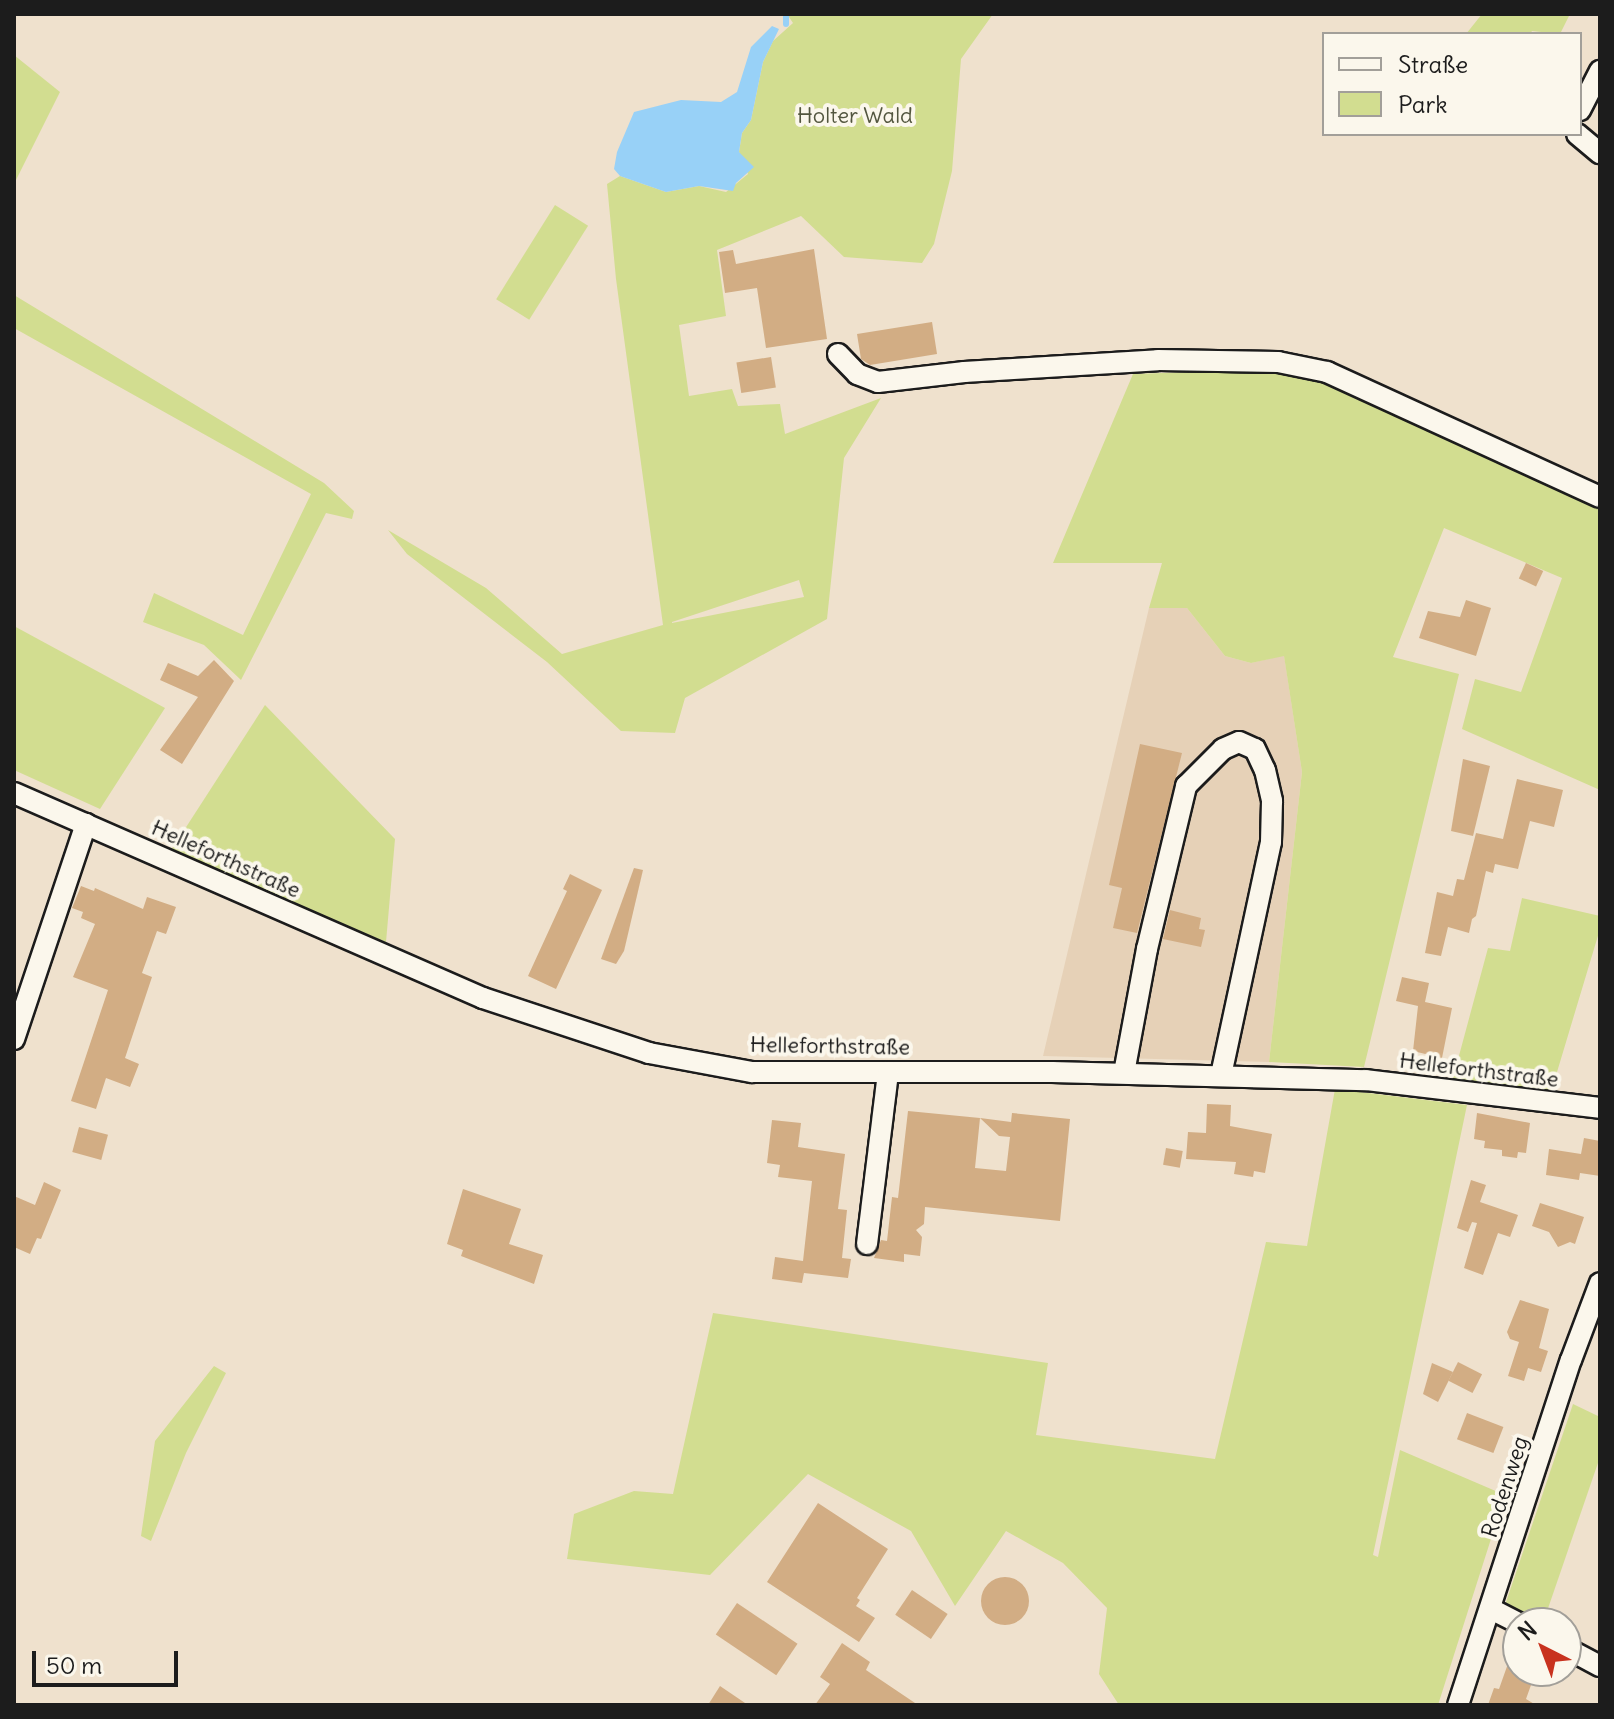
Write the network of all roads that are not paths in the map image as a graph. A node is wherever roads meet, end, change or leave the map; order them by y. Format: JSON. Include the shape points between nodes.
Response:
{"nodes":[{"id":1,"x":1600,"y":71,"type":"edge"},
{"id":2,"x":1582,"y":106,"type":"edge"},
{"id":3,"x":1579,"y":136,"type":"edge"},
{"id":4,"x":1600,"y":153,"type":"edge"},
{"id":5,"x":838,"y":354,"type":"dead end"},
{"id":6,"x":1600,"y":497,"type":"edge"},
{"id":7,"x":14,"y":793,"type":"edge"},
{"id":8,"x":86,"y":824,"type":"junction"},
{"id":9,"x":14,"y":1039,"type":"edge"},
{"id":10,"x":888,"y":1072,"type":"junction"},
{"id":11,"x":1124,"y":1073,"type":"junction"},
{"id":12,"x":1221,"y":1075,"type":"junction"},
{"id":13,"x":1600,"y":1108,"type":"edge"},
{"id":14,"x":867,"y":1244,"type":"dead end"},
{"id":15,"x":1600,"y":1283,"type":"edge"},
{"id":16,"x":1491,"y":1609,"type":"junction"},
{"id":17,"x":1502,"y":1615,"type":"edge"},
{"id":18,"x":1582,"y":1656,"type":"edge"},
{"id":19,"x":1600,"y":1666,"type":"edge"},
{"id":20,"x":1458,"y":1705,"type":"edge"}],
"edges":[{"from":1,"to":2,"type":"street"},
{"from":3,"to":4,"type":"street"},
{"from":5,"to":6,"type":"street","via":[[857,374],[878,382],[1158,360],[1278,362],[1327,372]]},
{"from":7,"to":8,"type":"street","name":"Helleforthstraße"},
{"from":8,"to":9,"type":"street"},
{"from":8,"to":10,"type":"street","name":"Helleforthstraße","via":[[483,998],[595,1038],[752,1072]]},
{"from":10,"to":11,"type":"street","name":"Helleforthstraße"},
{"from":10,"to":14,"type":"street"},
{"from":11,"to":12,"type":"street","name":"Helleforthstraße"},
{"from":11,"to":12,"type":"street","via":[[1186,786],[1223,749],[1239,742],[1255,749],[1265,770],[1272,801],[1271,842]]},
{"from":12,"to":13,"type":"street","name":"Helleforthstraße","via":[[1366,1080]]},
{"from":15,"to":16,"type":"street","name":"Rodenweg"},
{"from":16,"to":17,"type":"street"},
{"from":16,"to":20,"type":"street","name":"Rodenweg"},
{"from":18,"to":19,"type":"street"}]}
